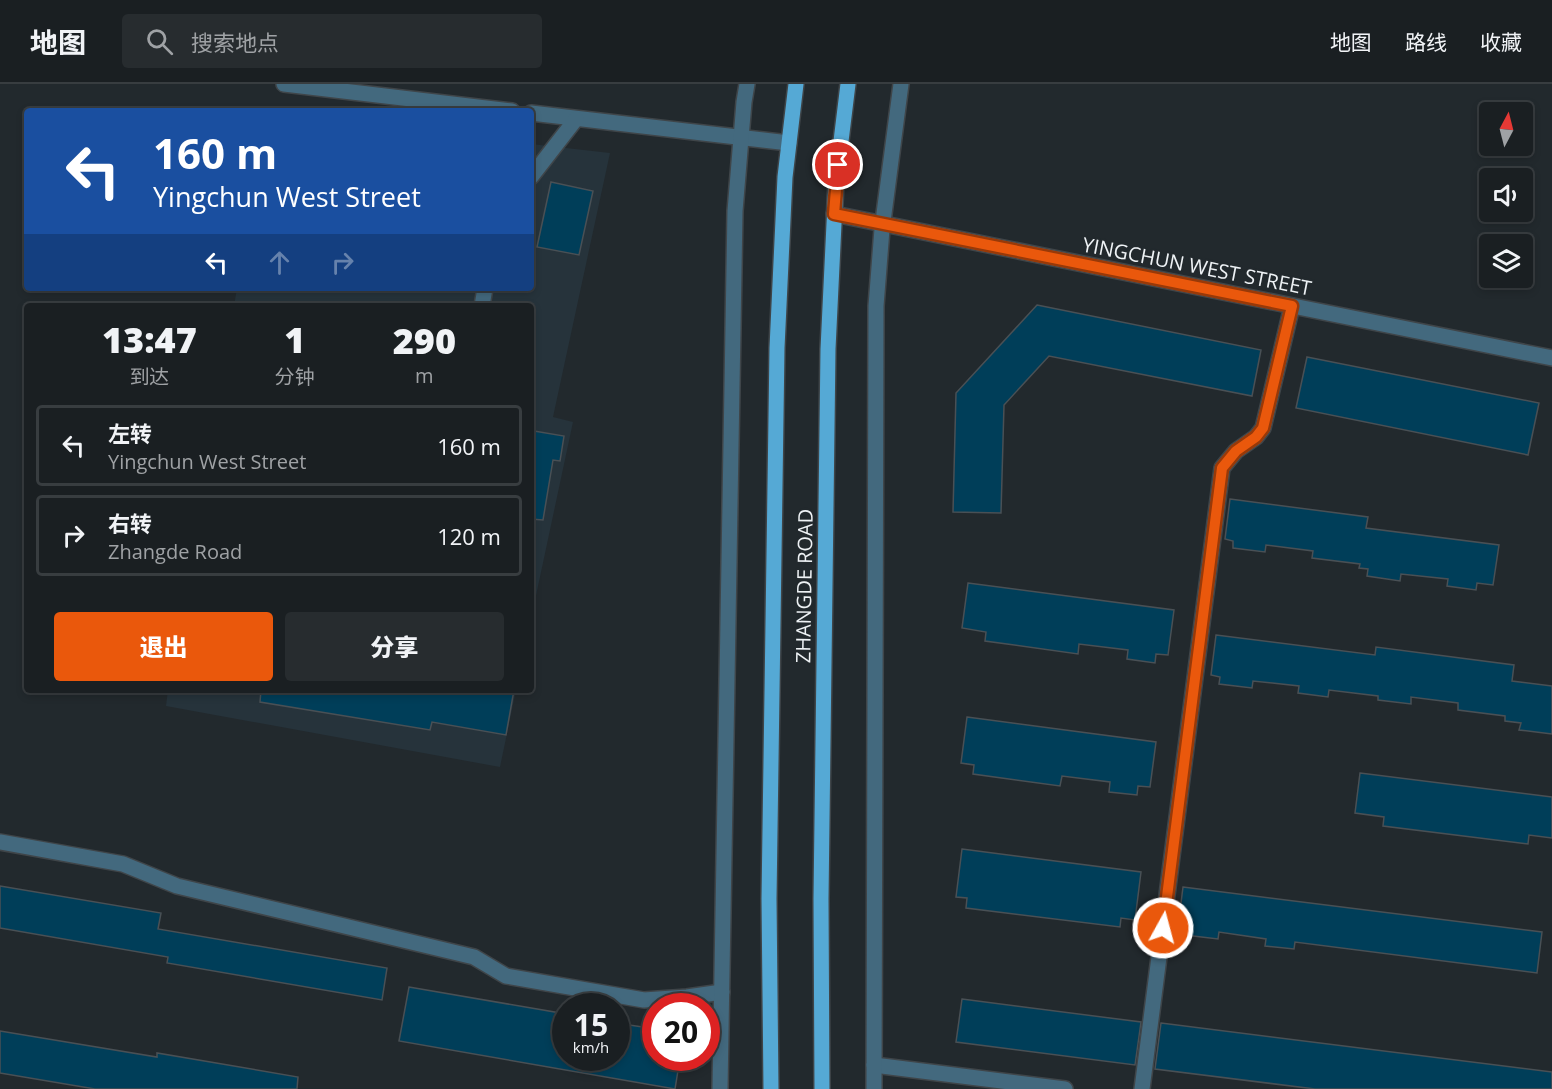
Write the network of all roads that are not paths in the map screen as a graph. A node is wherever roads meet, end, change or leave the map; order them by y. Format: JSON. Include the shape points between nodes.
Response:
{"nodes":[{"id":1,"x":284,"y":84,"type":"edge"},
{"id":2,"x":747,"y":84,"type":"edge"},
{"id":3,"x":796,"y":84,"type":"edge"},
{"id":4,"x":848,"y":84,"type":"edge"},
{"id":5,"x":901,"y":84,"type":"edge"},
{"id":6,"x":336,"y":87,"type":"edge"},
{"id":7,"x":490,"y":108,"type":"edge"},
{"id":8,"x":534,"y":113,"type":"edge"},
{"id":9,"x":576,"y":119,"type":"junction"},
{"id":10,"x":741,"y":138,"type":"junction"},
{"id":11,"x":789,"y":143,"type":"junction"},
{"id":12,"x":534,"y":173,"type":"edge"},
{"id":13,"x":834,"y":214,"type":"junction"},
{"id":14,"x":882,"y":224,"type":"junction"},
{"id":15,"x":1292,"y":306,"type":"junction"},
{"id":16,"x":1552,"y":358,"type":"edge"},
{"id":17,"x":0,"y":842,"type":"edge"},
{"id":18,"x":722,"y":992,"type":"junction"},
{"id":19,"x":874,"y":1065,"type":"junction"},
{"id":20,"x":720,"y":1089,"type":"edge"},
{"id":21,"x":771,"y":1089,"type":"edge"},
{"id":22,"x":822,"y":1089,"type":"edge"},
{"id":23,"x":874,"y":1089,"type":"edge"},
{"id":24,"x":1065,"y":1089,"type":"edge"},
{"id":25,"x":1142,"y":1089,"type":"edge"}],
"edges":[{"from":1,"to":6,"type":"street"},
{"from":2,"to":10,"type":"street"},
{"from":3,"to":11,"type":"main road","name":"ZHANGDE ROAD"},
{"from":4,"to":13,"type":"main road","name":"ZHANGDE ROAD"},
{"from":5,"to":14,"type":"street"},
{"from":6,"to":7,"type":"street"},
{"from":8,"to":9,"type":"street"},
{"from":9,"to":10,"type":"street"},
{"from":9,"to":12,"type":"street"},
{"from":10,"to":11,"type":"street"},
{"from":10,"to":18,"type":"street","via":[[735,222]]},
{"from":11,"to":21,"type":"main road","name":"ZHANGDE ROAD","via":[[777,360],[769,899]]},
{"from":13,"to":14,"type":"street","name":"YINGCHUN WEST STREET"},
{"from":13,"to":22,"type":"main road","name":"ZHANGDE ROAD","via":[[828,350]]},
{"from":14,"to":15,"type":"street","name":"YINGCHUN WEST STREET"},
{"from":14,"to":19,"type":"street","via":[[876,306]]},
{"from":15,"to":16,"type":"street","name":"YINGCHUN WEST STREET"},
{"from":15,"to":25,"type":"street","via":[[1263,428],[1222,468]]},
{"from":17,"to":18,"type":"street","via":[[123,864],[177,886],[474,957],[506,976],[645,1000]]},
{"from":18,"to":20,"type":"street"},
{"from":19,"to":23,"type":"street"},
{"from":19,"to":24,"type":"street"}]}
